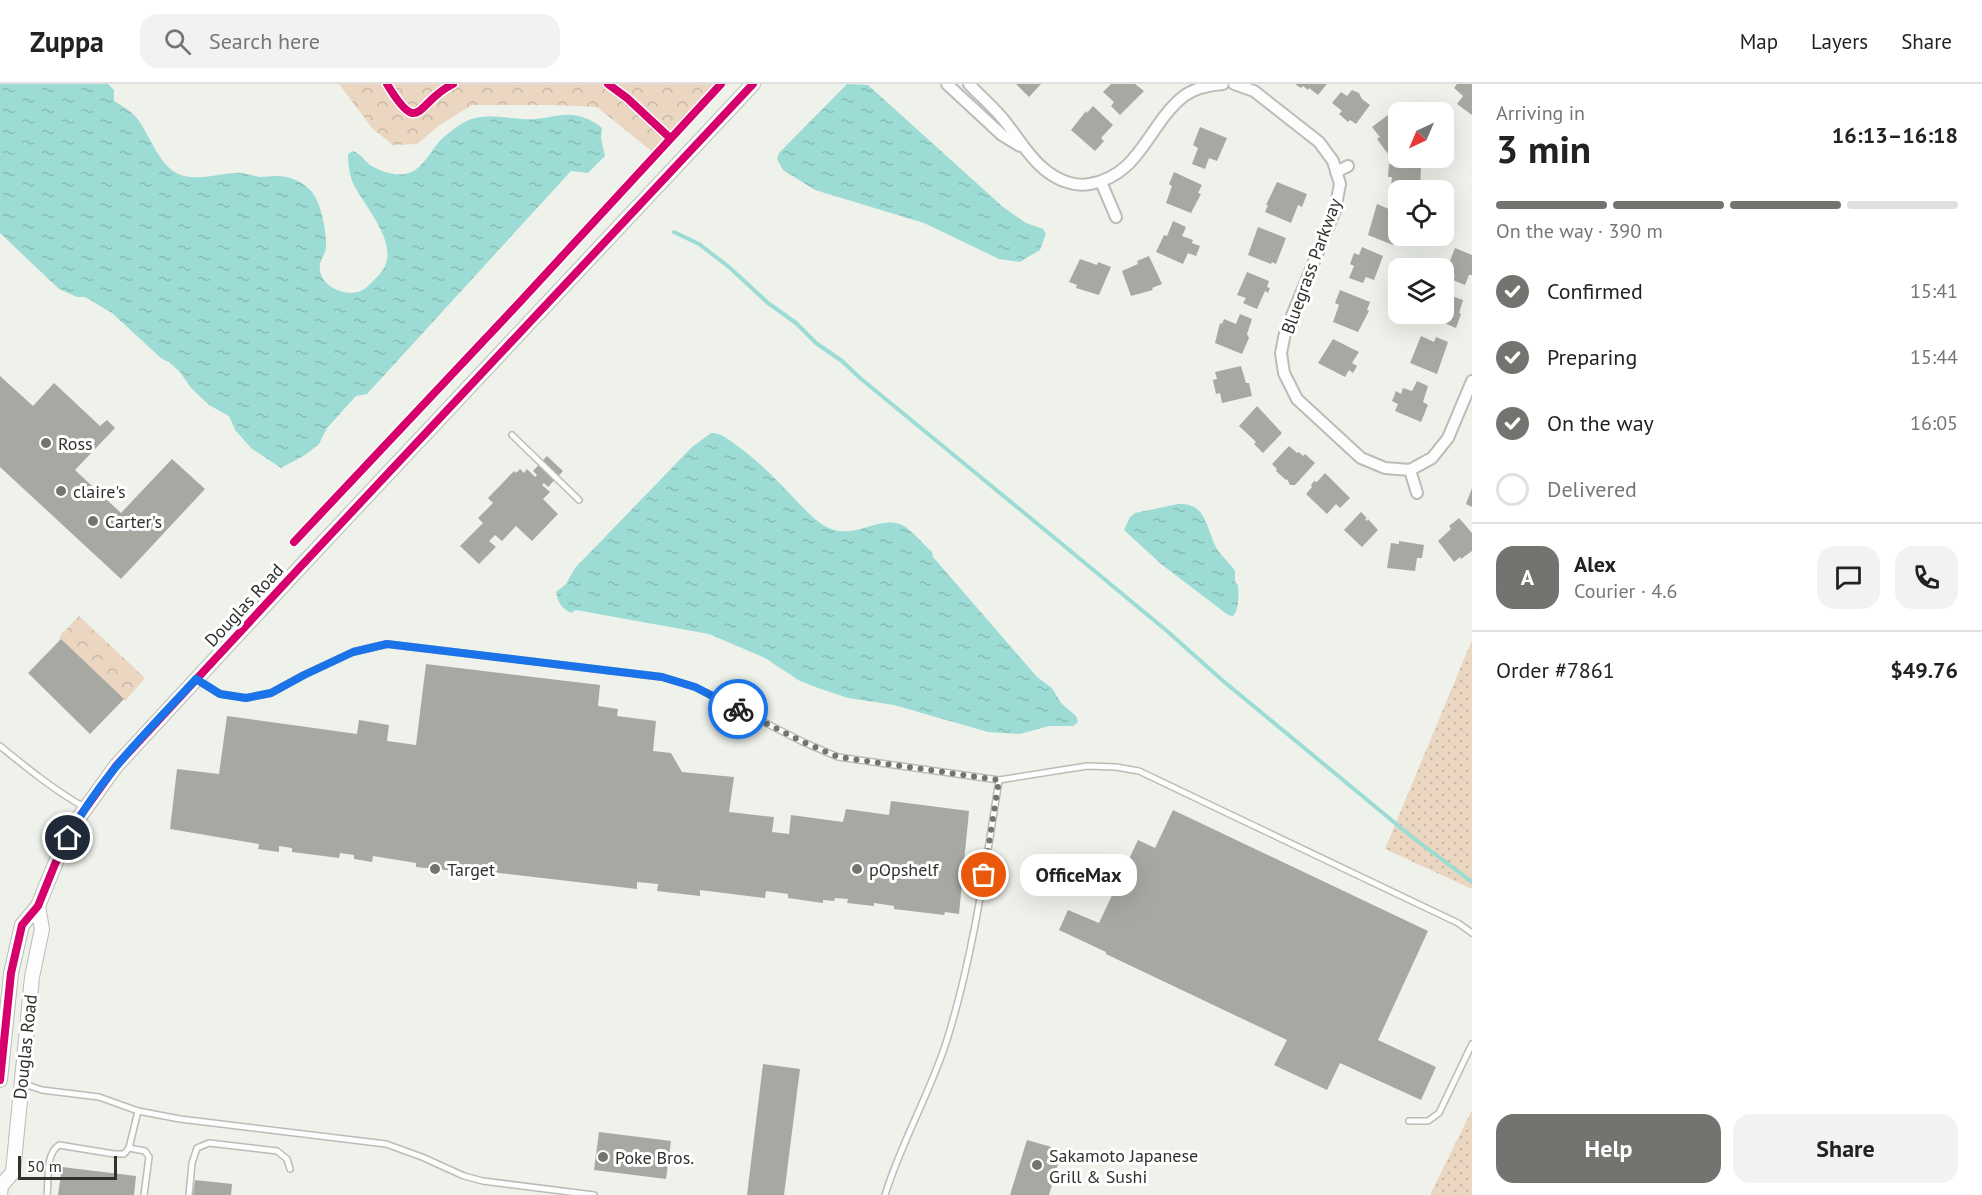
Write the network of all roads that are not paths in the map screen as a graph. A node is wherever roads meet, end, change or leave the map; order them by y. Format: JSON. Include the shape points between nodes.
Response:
{"nodes":[{"id":1,"x":753,"y":84,"type":"edge"},
{"id":2,"x":947,"y":84,"type":"edge"},
{"id":3,"x":969,"y":84,"type":"edge"},
{"id":4,"x":1222,"y":84,"type":"edge"},
{"id":5,"x":1234,"y":84,"type":"edge"},
{"id":6,"x":1022,"y":147,"type":"junction"},
{"id":7,"x":1348,"y":166,"type":"dead end"},
{"id":8,"x":1336,"y":172,"type":"junction"},
{"id":9,"x":1101,"y":182,"type":"junction"},
{"id":10,"x":1116,"y":217,"type":"dead end"},
{"id":11,"x":1472,"y":381,"type":"edge"},
{"id":12,"x":512,"y":435,"type":"dead end"},
{"id":13,"x":1410,"y":470,"type":"junction"},
{"id":14,"x":1417,"y":494,"type":"dead end"},
{"id":15,"x":579,"y":500,"type":"dead end"},
{"id":16,"x":196,"y":679,"type":"junction"},
{"id":17,"x":0,"y":746,"type":"edge"},
{"id":18,"x":999,"y":780,"type":"junction"},
{"id":19,"x":86,"y":808,"type":"junction"},
{"id":20,"x":38,"y":906,"type":"junction"},
{"id":21,"x":1472,"y":933,"type":"edge"},
{"id":22,"x":1472,"y":1044,"type":"edge"},
{"id":23,"x":0,"y":1080,"type":"edge"},
{"id":24,"x":21,"y":1083,"type":"junction"},
{"id":25,"x":138,"y":1111,"type":"junction"},
{"id":26,"x":1409,"y":1121,"type":"dead end"},
{"id":27,"x":129,"y":1148,"type":"junction"},
{"id":28,"x":290,"y":1168,"type":"dead end"},
{"id":29,"x":1,"y":1189,"type":"edge"},
{"id":30,"x":47,"y":1195,"type":"edge"},
{"id":31,"x":144,"y":1195,"type":"edge"},
{"id":32,"x":189,"y":1195,"type":"edge"},
{"id":33,"x":594,"y":1195,"type":"edge"},
{"id":34,"x":885,"y":1195,"type":"edge"}],
"edges":[{"from":1,"to":16,"type":"street","name":"Douglas Road"},
{"from":2,"to":6,"type":"street","via":[[1002,135]]},
{"from":3,"to":6,"type":"street","via":[[1006,123]]},
{"from":4,"to":9,"type":"street","via":[[1206,86],[1185,96],[1168,112],[1131,162]]},
{"from":5,"to":8,"type":"street","name":"Bluegrass Parkway","via":[[1254,91],[1319,142]]},
{"from":6,"to":9,"type":"street","via":[[1043,169],[1063,181],[1085,185]]},
{"from":7,"to":8,"type":"street","name":"Bluegrass Parkway"},
{"from":8,"to":13,"type":"street","name":"Bluegrass Parkway","via":[[1340,184],[1335,210],[1285,333],[1281,353],[1284,373],[1297,399],[1361,458],[1385,468]]},
{"from":9,"to":10,"type":"street"},
{"from":11,"to":13,"type":"street","via":[[1448,438],[1432,458]]},
{"from":12,"to":15,"type":"lane"},
{"from":13,"to":14,"type":"street"},
{"from":16,"to":18,"type":"lane","via":[[220,694],[246,698],[271,693],[353,652],[387,644],[662,677],[695,687],[838,757]]},
{"from":16,"to":19,"type":"street","name":"Douglas Road","via":[[116,766]]},
{"from":17,"to":19,"type":"lane"},
{"from":18,"to":21,"type":"lane","via":[[1087,766],[1140,771]]},
{"from":18,"to":34,"type":"lane","via":[[973,940],[946,1043]]},
{"from":19,"to":20,"type":"street","name":"Douglas Road","via":[[55,864]]},
{"from":20,"to":23,"type":"street","name":"Douglas Road","via":[[22,926],[15,950]]},
{"from":20,"to":24,"type":"street","name":"Douglas Road","via":[[42,930],[32,977]]},
{"from":22,"to":26,"type":"lane","via":[[1439,1113],[1428,1121]]},
{"from":24,"to":25,"type":"lane","via":[[42,1090],[99,1097]]},
{"from":24,"to":29,"type":"street","name":"Douglas Road","via":[[13,1172]]},
{"from":25,"to":27,"type":"lane"},
{"from":25,"to":33,"type":"lane","via":[[386,1144],[483,1181]]},
{"from":27,"to":30,"type":"lane","via":[[124,1154],[114,1154],[59,1145],[51,1156]]},
{"from":27,"to":31,"type":"lane","via":[[145,1151],[149,1157]]},
{"from":28,"to":32,"type":"lane","via":[[277,1151],[209,1143],[194,1155]]}]}
